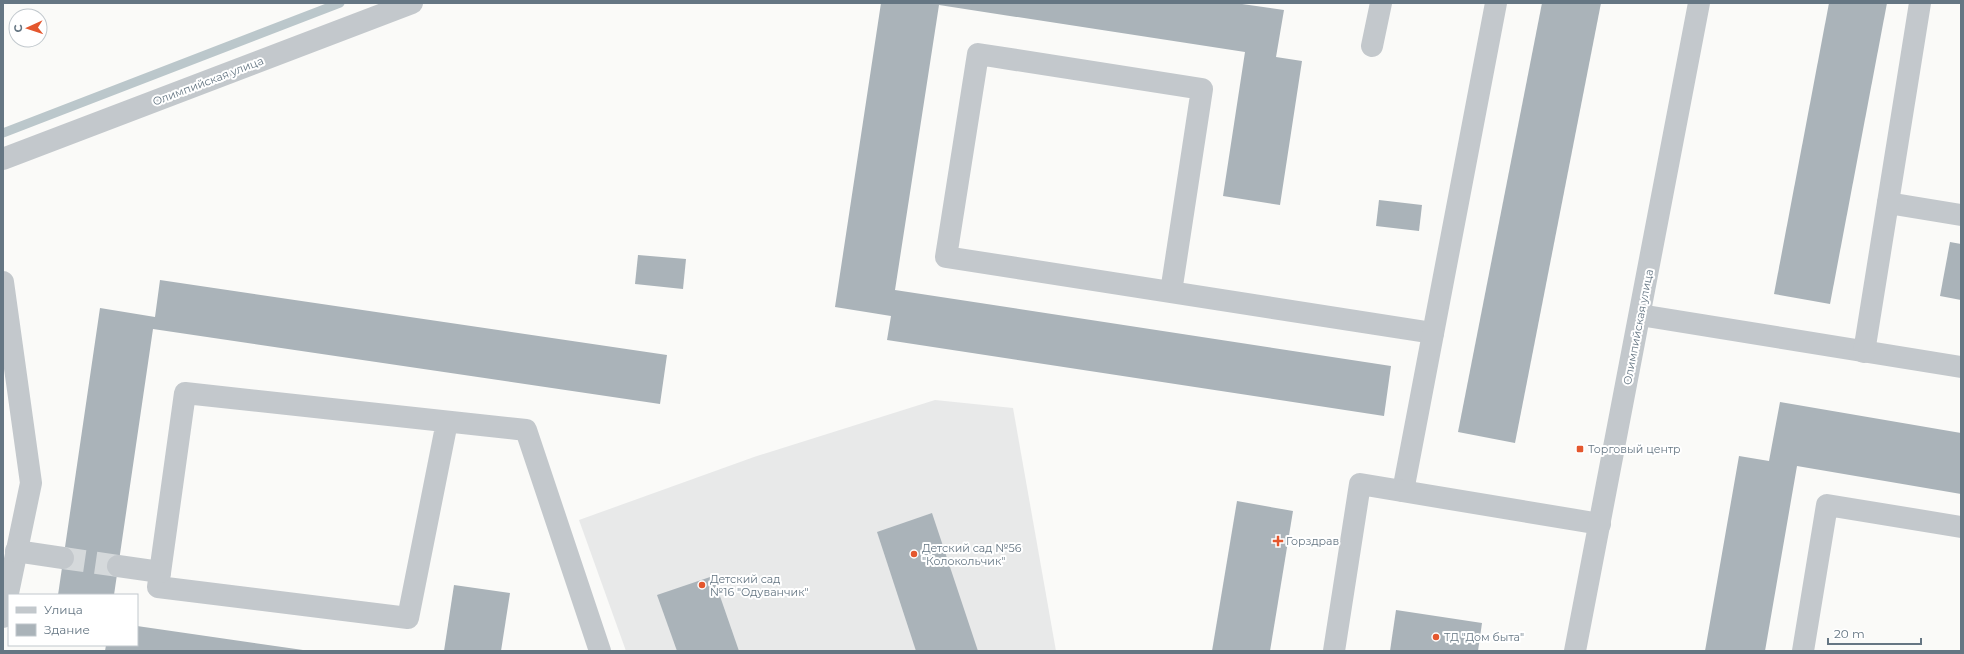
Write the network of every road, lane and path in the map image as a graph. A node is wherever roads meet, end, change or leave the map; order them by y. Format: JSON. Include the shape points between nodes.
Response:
{"nodes":[{"id":1,"x":412,"y":3,"type":"edge"},
{"id":2,"x":1380,"y":3,"type":"edge"},
{"id":3,"x":1496,"y":3,"type":"edge"},
{"id":4,"x":1699,"y":3,"type":"edge"},
{"id":5,"x":1920,"y":3,"type":"edge"},
{"id":6,"x":1372,"y":46,"type":"dead end"},
{"id":7,"x":3,"y":159,"type":"edge"},
{"id":8,"x":1888,"y":203,"type":"junction"},
{"id":9,"x":1961,"y":215,"type":"edge"},
{"id":10,"x":3,"y":282,"type":"edge"},
{"id":11,"x":1171,"y":292,"type":"junction"},
{"id":12,"x":1640,"y":315,"type":"junction"},
{"id":13,"x":1433,"y":333,"type":"junction"},
{"id":14,"x":1864,"y":352,"type":"junction"},
{"id":15,"x":1961,"y":367,"type":"edge"},
{"id":16,"x":447,"y":422,"type":"junction"},
{"id":17,"x":1403,"y":491,"type":"junction"},
{"id":18,"x":1600,"y":524,"type":"junction"},
{"id":19,"x":1961,"y":527,"type":"edge"},
{"id":20,"x":16,"y":551,"type":"junction"},
{"id":21,"x":63,"y":558,"type":"tunnel mouth"},
{"id":22,"x":118,"y":566,"type":"tunnel mouth"},
{"id":23,"x":160,"y":572,"type":"junction"},
{"id":24,"x":3,"y":617,"type":"edge"},
{"id":25,"x":600,"y":651,"type":"edge"},
{"id":26,"x":1334,"y":651,"type":"edge"},
{"id":27,"x":1575,"y":651,"type":"edge"},
{"id":28,"x":1803,"y":651,"type":"edge"}],
"edges":[{"from":1,"to":7,"type":"street","name":"Олимпийская улица"},
{"from":2,"to":6,"type":"street"},
{"from":3,"to":13,"type":"street"},
{"from":4,"to":12,"type":"street","name":"Олимпийская улица"},
{"from":5,"to":8,"type":"street"},
{"from":8,"to":9,"type":"street"},
{"from":8,"to":14,"type":"street"},
{"from":10,"to":20,"type":"street","via":[[31,483]]},
{"from":11,"to":11,"type":"street","via":[[946,257],[978,54],[1202,88]]},
{"from":11,"to":13,"type":"street"},
{"from":12,"to":14,"type":"street"},
{"from":12,"to":18,"type":"street","name":"Олимпийская улица"},
{"from":13,"to":17,"type":"street"},
{"from":14,"to":15,"type":"street"},
{"from":16,"to":23,"type":"street","via":[[185,393]]},
{"from":16,"to":23,"type":"street","via":[[408,618],[158,587]]},
{"from":16,"to":25,"type":"street","via":[[526,430]]},
{"from":17,"to":18,"type":"street"},
{"from":17,"to":26,"type":"street","via":[[1360,484]]},
{"from":18,"to":27,"type":"street","name":"Олимпийская улица"},
{"from":19,"to":28,"type":"street","via":[[1827,506]]},
{"from":20,"to":21,"type":"street"},
{"from":20,"to":24,"type":"street"},
{"from":22,"to":23,"type":"street"}]}
